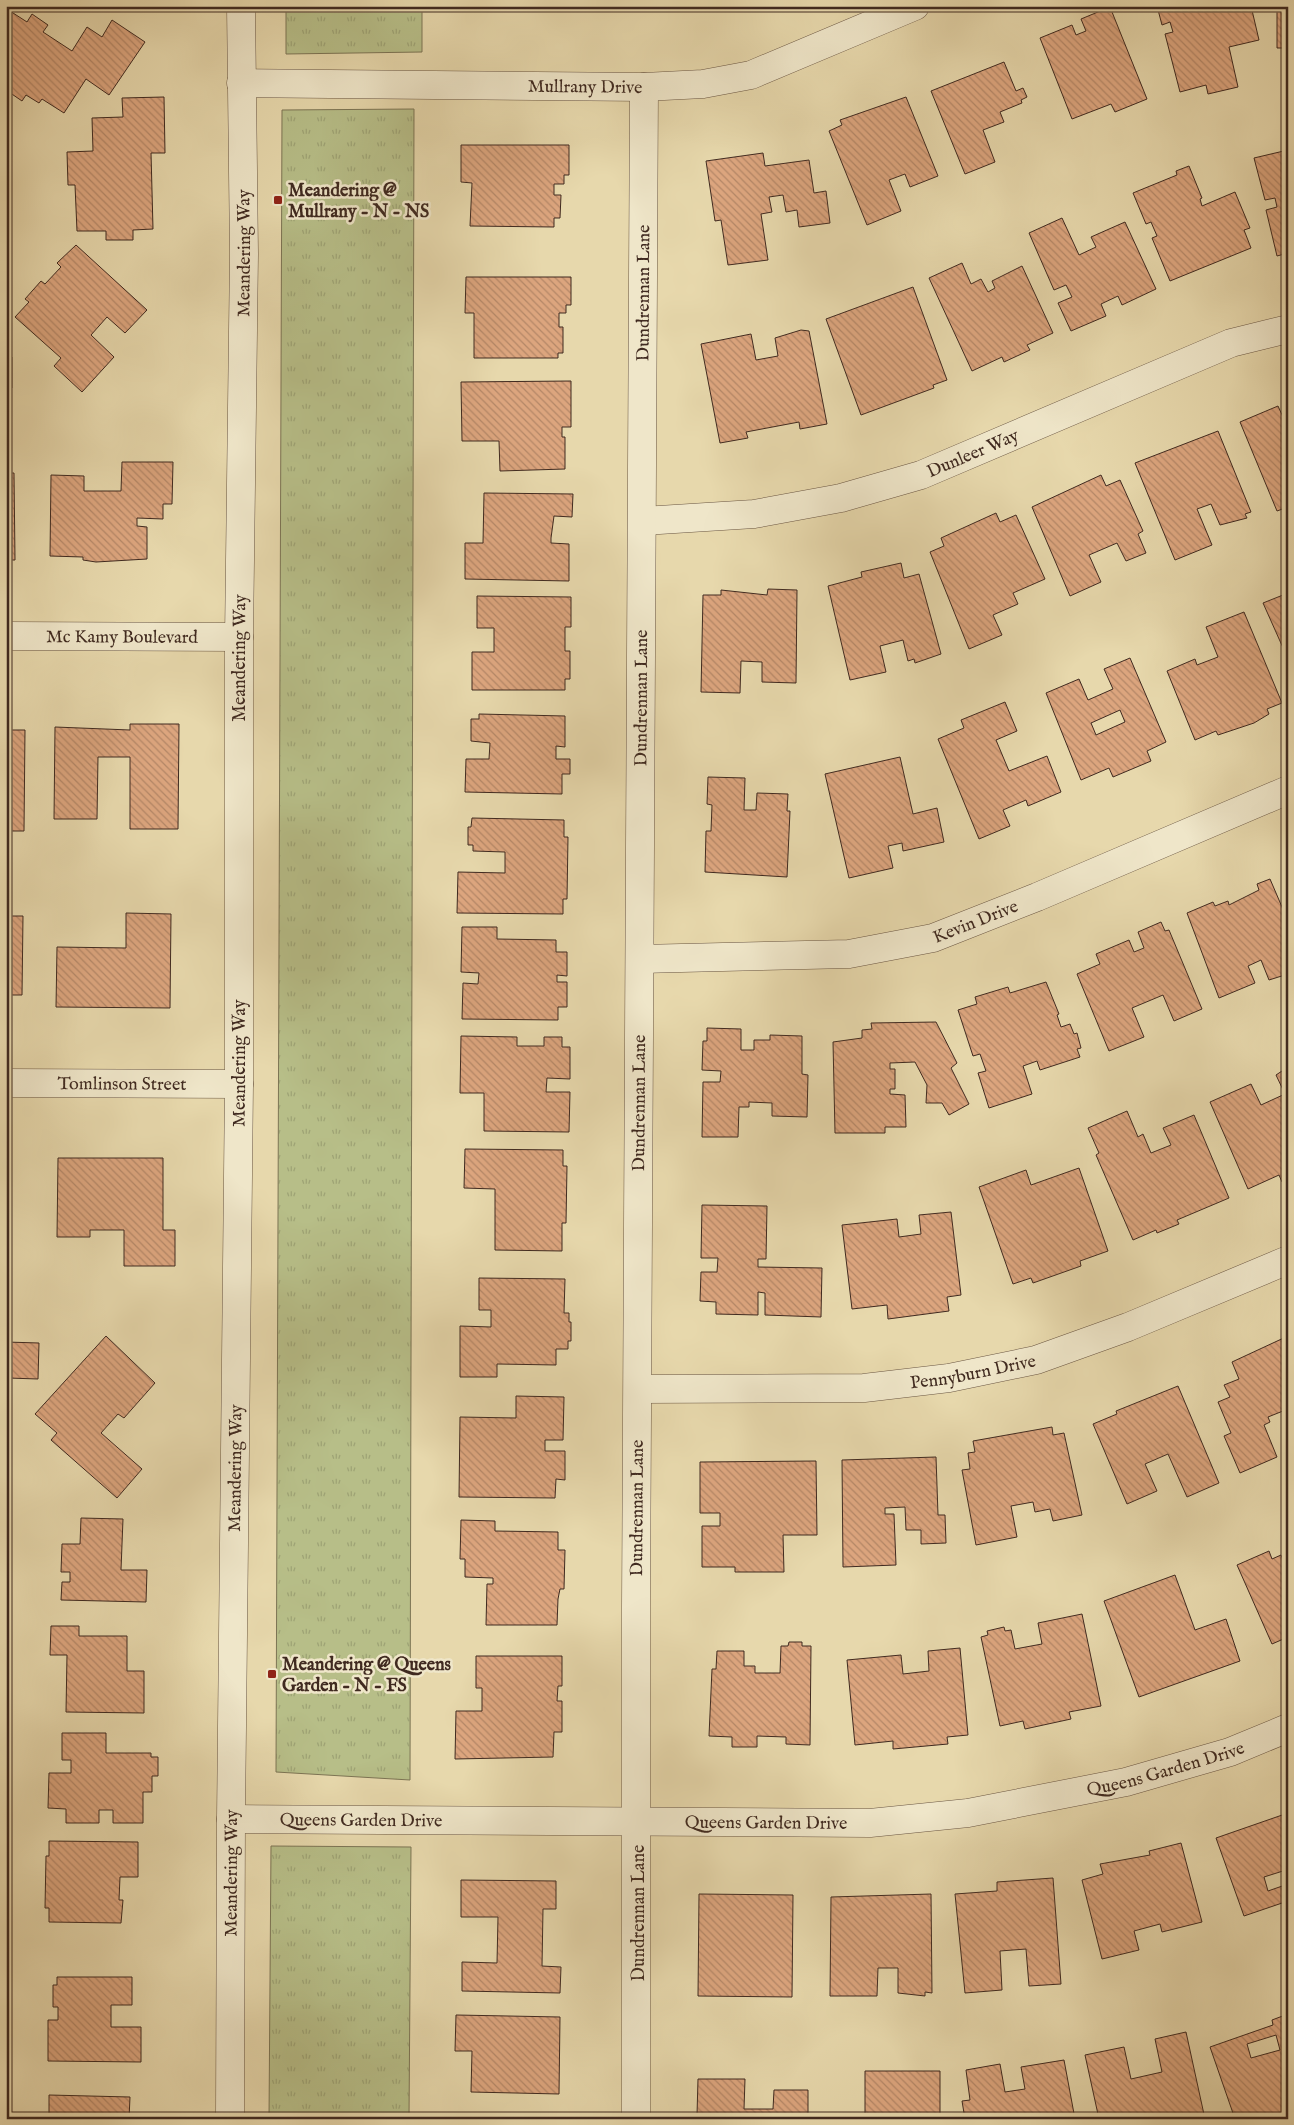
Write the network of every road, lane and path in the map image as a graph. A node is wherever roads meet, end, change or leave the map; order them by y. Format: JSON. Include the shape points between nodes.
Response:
{"nodes":[{"id":1,"x":241,"y":6,"type":"edge"},
{"id":2,"x":916,"y":6,"type":"edge"},
{"id":3,"x":241,"y":83,"type":"junction"},
{"id":4,"x":644,"y":87,"type":"junction"},
{"id":5,"x":1288,"y":329,"type":"edge"},
{"id":6,"x":643,"y":522,"type":"junction"},
{"id":7,"x":6,"y":636,"type":"edge"},
{"id":8,"x":239,"y":637,"type":"junction"},
{"id":9,"x":1288,"y":790,"type":"edge"},
{"id":10,"x":640,"y":959,"type":"junction"},
{"id":11,"x":6,"y":1083,"type":"edge"},
{"id":12,"x":239,"y":1084,"type":"junction"},
{"id":13,"x":1288,"y":1260,"type":"edge"},
{"id":14,"x":639,"y":1390,"type":"junction"},
{"id":15,"x":1288,"y":1728,"type":"edge"},
{"id":16,"x":231,"y":1819,"type":"junction"},
{"id":17,"x":638,"y":1821,"type":"junction"},
{"id":18,"x":230,"y":2119,"type":"edge"},
{"id":19,"x":636,"y":2119,"type":"edge"}],
"edges":[{"from":1,"to":3,"type":"street","name":"Meandering Way"},
{"from":2,"to":4,"type":"street","name":"Mullrany Drive","via":[[752,75],[704,84]]},
{"from":3,"to":4,"type":"street","name":"Mullrany Drive"},
{"from":3,"to":8,"type":"street","name":"Meandering Way","via":[[244,254]]},
{"from":4,"to":6,"type":"street","name":"Dundrennan Lane"},
{"from":5,"to":6,"type":"street","name":"Dunleer Way","via":[[1231,343],[921,474],[876,488],[754,514]]},
{"from":6,"to":10,"type":"street","name":"Dundrennan Lane"},
{"from":7,"to":8,"type":"street","name":"Mc Kamy Boulevard"},
{"from":8,"to":12,"type":"street","name":"Meandering Way"},
{"from":9,"to":10,"type":"street","name":"Kevin Drive","via":[[932,938],[849,954]]},
{"from":10,"to":14,"type":"street","name":"Dundrennan Lane"},
{"from":11,"to":12,"type":"street","name":"Tomlinson Street"},
{"from":12,"to":16,"type":"street","name":"Meandering Way"},
{"from":13,"to":14,"type":"street","name":"Pennyburn Drive","via":[[1128,1327],[1036,1360],[949,1378],[864,1388]]},
{"from":14,"to":17,"type":"street","name":"Dundrennan Lane"},
{"from":15,"to":17,"type":"street","name":"Queens Garden Drive","via":[[1230,1752],[1126,1782],[968,1813],[870,1823]]},
{"from":16,"to":17,"type":"street","name":"Queens Garden Drive"},
{"from":16,"to":18,"type":"street","name":"Meandering Way"},
{"from":17,"to":19,"type":"street","name":"Dundrennan Lane"}]}
